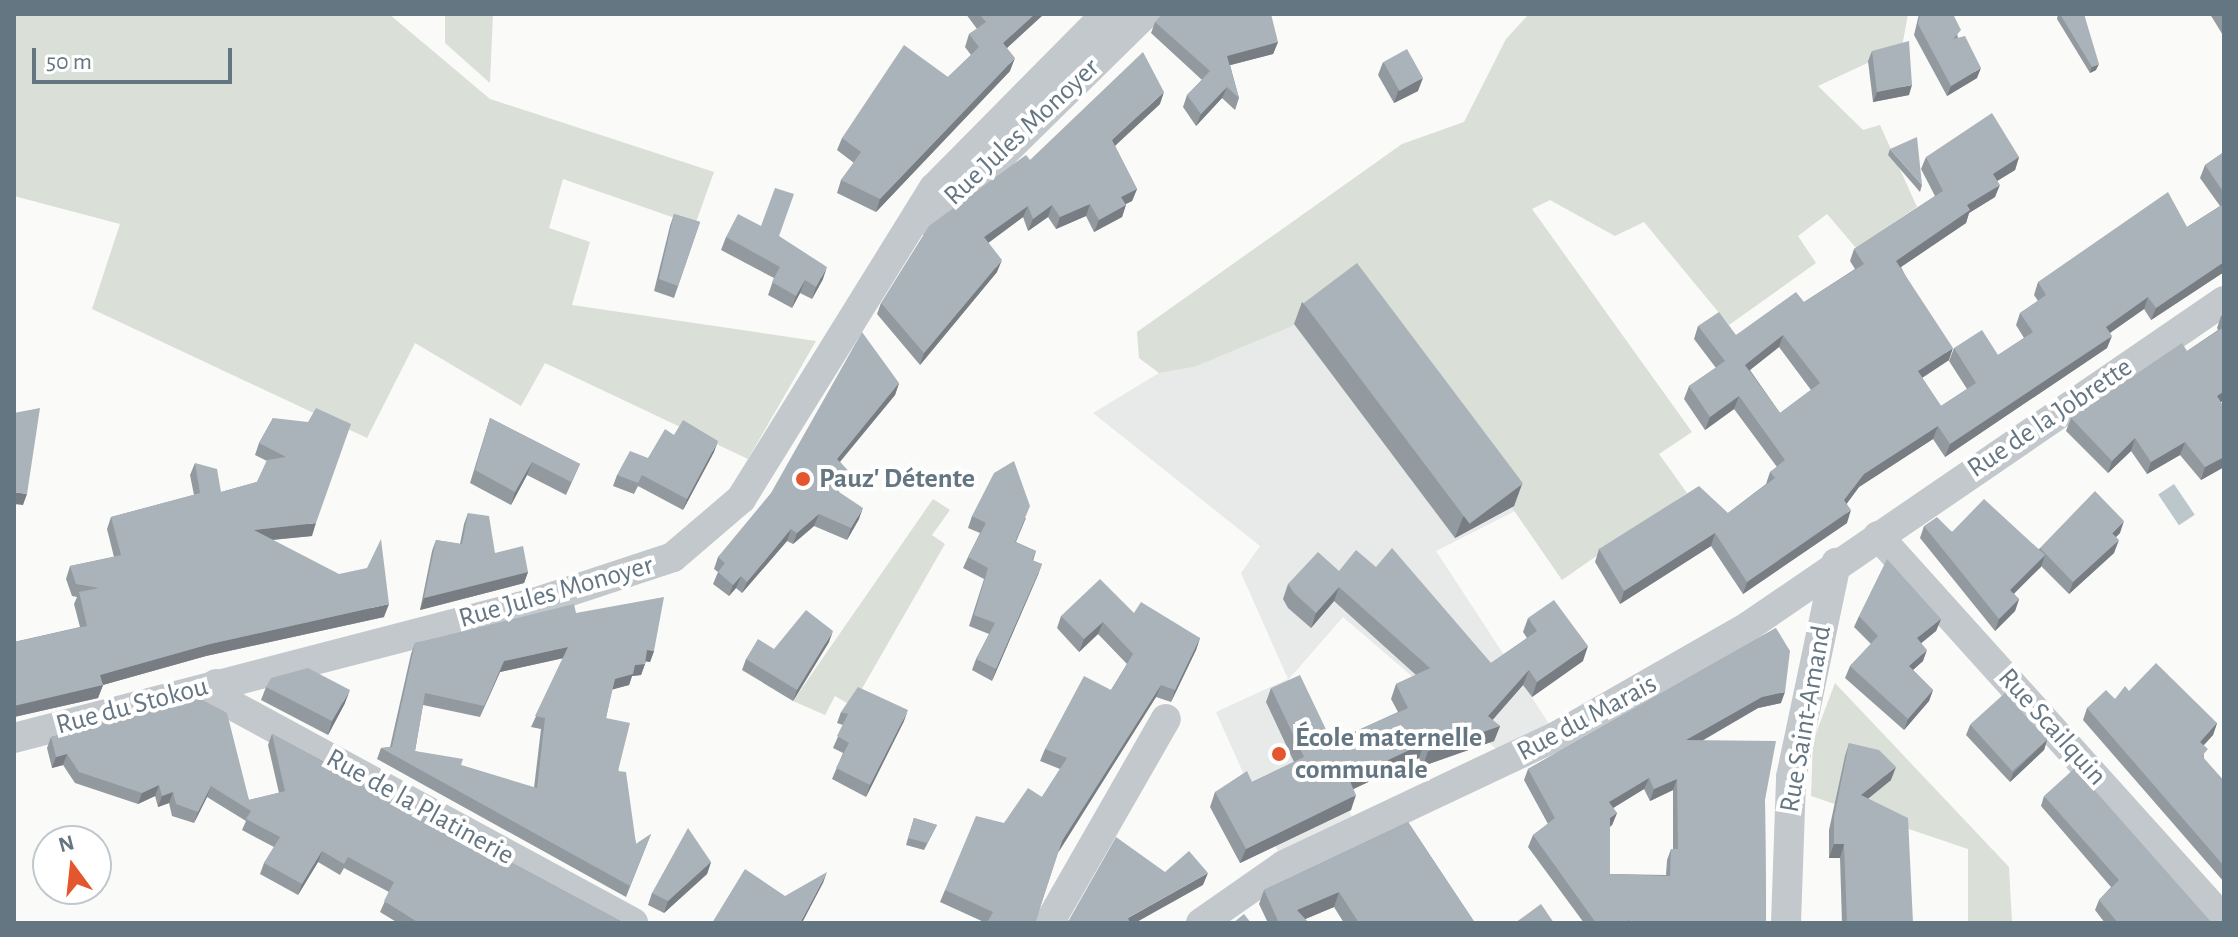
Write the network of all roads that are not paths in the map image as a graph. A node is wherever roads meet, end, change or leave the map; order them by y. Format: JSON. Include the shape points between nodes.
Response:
{"nodes":[{"id":1,"x":1106,"y":14,"type":"edge"},
{"id":2,"x":1145,"y":14,"type":"edge"},
{"id":3,"x":895,"y":245,"type":"junction"},
{"id":4,"x":2224,"y":301,"type":"edge"},
{"id":5,"x":1878,"y":536,"type":"junction"},
{"id":6,"x":1836,"y":563,"type":"junction"},
{"id":7,"x":250,"y":672,"type":"joint"},
{"id":8,"x":216,"y":684,"type":"junction"},
{"id":9,"x":1166,"y":719,"type":"dead end"},
{"id":10,"x":14,"y":738,"type":"edge"},
{"id":11,"x":2224,"y":920,"type":"edge"},
{"id":12,"x":633,"y":923,"type":"edge"},
{"id":13,"x":1049,"y":923,"type":"edge"},
{"id":14,"x":1201,"y":923,"type":"edge"},
{"id":15,"x":1786,"y":923,"type":"edge"}],
"edges":[{"from":1,"to":3,"type":"street","name":"Rue Jules Monoyer","via":[[934,188]]},
{"from":2,"to":3,"type":"street","name":"Rue Jules Monoyer","via":[[969,187]]},
{"from":3,"to":7,"type":"street","name":"Rue Jules Monoyer","via":[[749,487],[713,529],[673,557],[534,603]]},
{"from":4,"to":5,"type":"street","name":"Rue de la Jobrette"},
{"from":5,"to":6,"type":"street","name":"Rue du Marais"},
{"from":5,"to":11,"type":"street","name":"Rue Scailquin"},
{"from":6,"to":14,"type":"street","name":"Rue du Marais","via":[[1648,687],[1284,865]]},
{"from":6,"to":15,"type":"street","name":"Rue Saint-Amand","via":[[1791,777]]},
{"from":7,"to":8,"type":"street","name":"Rue du Stokou"},
{"from":8,"to":10,"type":"street","name":"Rue du Stokou"},
{"from":8,"to":12,"type":"street","name":"Rue de la Platinerie","via":[[221,699]]},
{"from":9,"to":13,"type":"street"}]}
